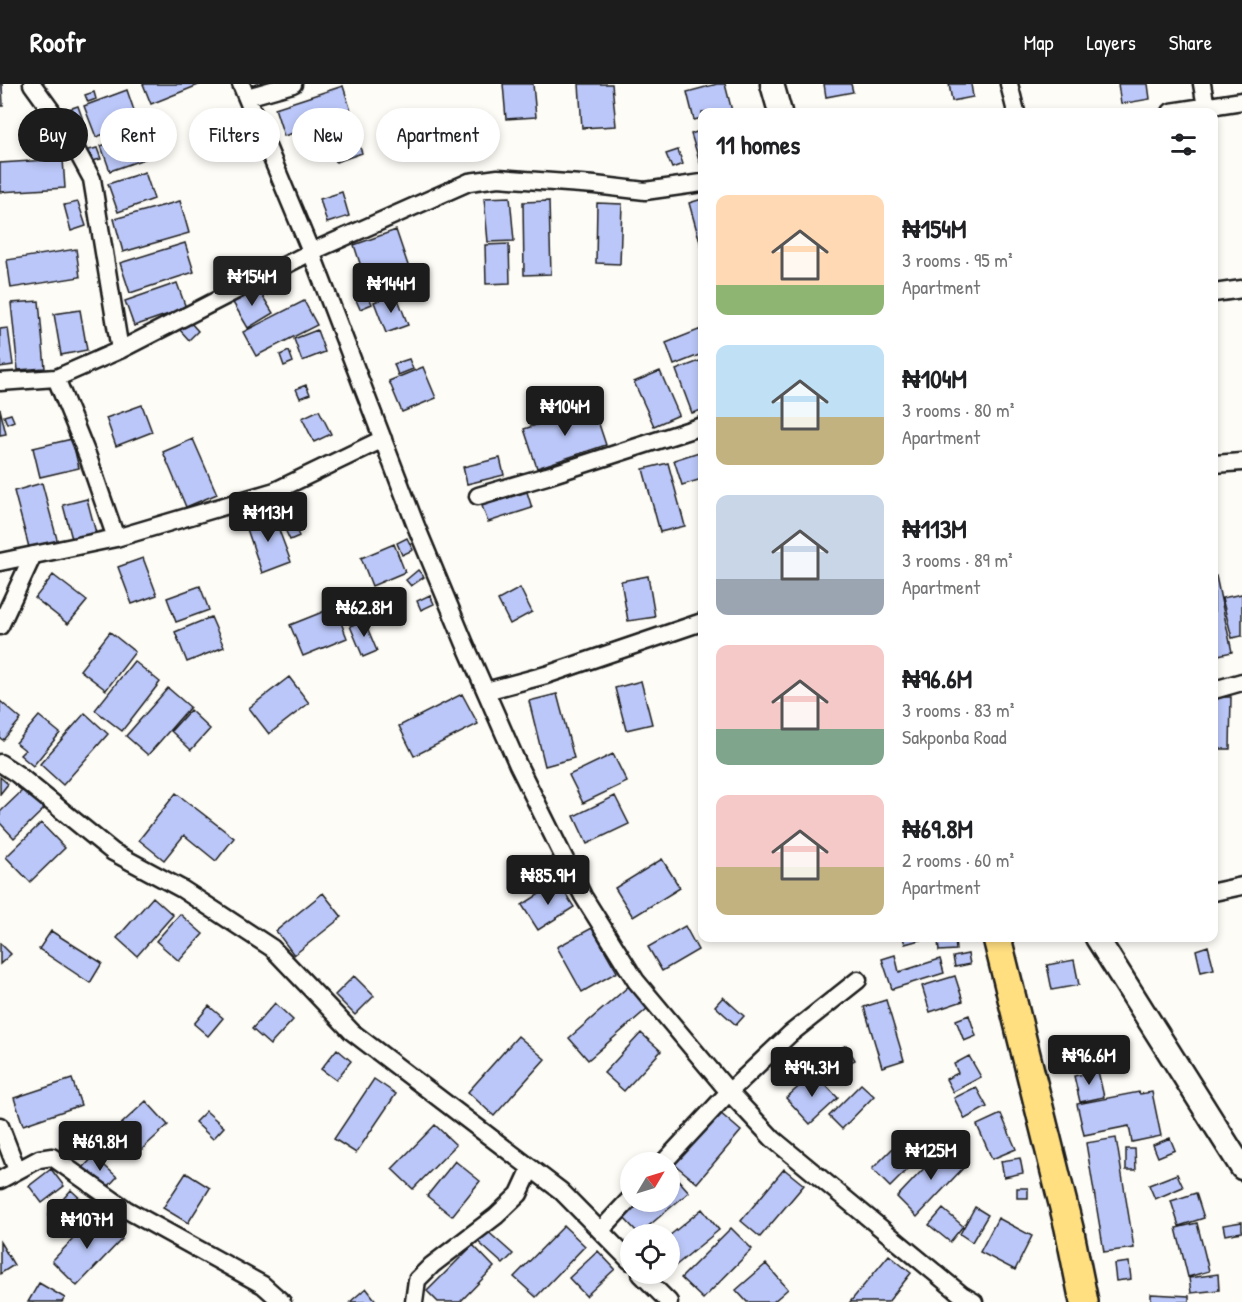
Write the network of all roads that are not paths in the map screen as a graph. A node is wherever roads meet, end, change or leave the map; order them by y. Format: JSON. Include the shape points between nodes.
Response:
{"nodes":[{"id":1,"x":32,"y":84,"type":"edge"},
{"id":2,"x":293,"y":84,"type":"edge"},
{"id":3,"x":772,"y":84,"type":"edge"},
{"id":4,"x":1009,"y":84,"type":"edge"},
{"id":5,"x":1202,"y":84,"type":"edge"},
{"id":6,"x":244,"y":91,"type":"edge"},
{"id":7,"x":1242,"y":101,"type":"edge"},
{"id":8,"x":1206,"y":107,"type":"junction"},
{"id":9,"x":779,"y":108,"type":"edge"},
{"id":10,"x":1015,"y":108,"type":"edge"},
{"id":11,"x":1199,"y":108,"type":"edge"},
{"id":12,"x":698,"y":184,"type":"edge"},
{"id":13,"x":311,"y":252,"type":"junction"},
{"id":14,"x":1242,"y":289,"type":"edge"},
{"id":15,"x":1218,"y":292,"type":"edge"},
{"id":16,"x":120,"y":350,"type":"junction"},
{"id":17,"x":56,"y":378,"type":"junction"},
{"id":18,"x":0,"y":382,"type":"edge"},
{"id":19,"x":698,"y":427,"type":"edge"},
{"id":20,"x":383,"y":439,"type":"junction"},
{"id":21,"x":1242,"y":462,"type":"edge"},
{"id":22,"x":1218,"y":465,"type":"edge"},
{"id":23,"x":478,"y":496,"type":"dead end"},
{"id":24,"x":116,"y":538,"type":"junction"},
{"id":25,"x":33,"y":555,"type":"junction"},
{"id":26,"x":0,"y":562,"type":"edge"},
{"id":27,"x":698,"y":623,"type":"edge"},
{"id":28,"x":0,"y":626,"type":"edge"},
{"id":29,"x":1242,"y":682,"type":"edge"},
{"id":30,"x":1218,"y":689,"type":"edge"},
{"id":31,"x":486,"y":691,"type":"junction"},
{"id":32,"x":0,"y":763,"type":"edge"},
{"id":33,"x":1242,"y":886,"type":"edge"},
{"id":34,"x":1218,"y":891,"type":"edge"},
{"id":35,"x":998,"y":942,"type":"edge"},
{"id":36,"x":1100,"y":942,"type":"edge"},
{"id":37,"x":858,"y":980,"type":"dead end"},
{"id":38,"x":729,"y":1092,"type":"junction"},
{"id":39,"x":0,"y":1126,"type":"edge"},
{"id":40,"x":1235,"y":1144,"type":"edge"},
{"id":41,"x":673,"y":1152,"type":"edge"},
{"id":42,"x":531,"y":1168,"type":"junction"},
{"id":43,"x":1242,"y":1168,"type":"edge"},
{"id":44,"x":17,"y":1170,"type":"junction"},
{"id":45,"x":0,"y":1180,"type":"edge"},
{"id":46,"x":620,"y":1210,"type":"edge"},
{"id":47,"x":601,"y":1230,"type":"junction"},
{"id":48,"x":620,"y":1250,"type":"edge"},
{"id":49,"x":651,"y":1284,"type":"edge"},
{"id":50,"x":282,"y":1302,"type":"edge"},
{"id":51,"x":414,"y":1302,"type":"edge"},
{"id":52,"x":669,"y":1302,"type":"edge"},
{"id":53,"x":974,"y":1302,"type":"edge"},
{"id":54,"x":1084,"y":1302,"type":"edge"}],
"edges":[{"from":1,"to":16,"type":"street","via":[[66,131],[92,179]]},
{"from":2,"to":6,"type":"street"},
{"from":3,"to":9,"type":"main road"},
{"from":4,"to":10,"type":"street"},
{"from":5,"to":8,"type":"street"},
{"from":6,"to":13,"type":"street"},
{"from":7,"to":8,"type":"street"},
{"from":8,"to":11,"type":"street"},
{"from":12,"to":13,"type":"street","via":[[645,191],[498,178],[469,182]]},
{"from":13,"to":16,"type":"street"},
{"from":13,"to":20,"type":"street"},
{"from":14,"to":15,"type":"street"},
{"from":16,"to":17,"type":"street"},
{"from":17,"to":18,"type":"street"},
{"from":17,"to":24,"type":"street"},
{"from":19,"to":23,"type":"street"},
{"from":20,"to":24,"type":"street","via":[[275,490]]},
{"from":20,"to":31,"type":"street"},
{"from":21,"to":22,"type":"street"},
{"from":24,"to":25,"type":"street"},
{"from":25,"to":26,"type":"street"},
{"from":25,"to":28,"type":"street"},
{"from":27,"to":31,"type":"street"},
{"from":29,"to":30,"type":"street"},
{"from":31,"to":38,"type":"street","via":[[583,896],[636,981]]},
{"from":32,"to":42,"type":"street","via":[[113,852],[182,889],[272,948],[352,1032]]},
{"from":33,"to":34,"type":"street"},
{"from":35,"to":54,"type":"highway"},
{"from":36,"to":40,"type":"main road"},
{"from":37,"to":38,"type":"street","via":[[790,1034]]},
{"from":38,"to":41,"type":"street"},
{"from":38,"to":53,"type":"street","via":[[773,1139]]},
{"from":39,"to":44,"type":"street"},
{"from":40,"to":43,"type":"main road"},
{"from":42,"to":47,"type":"street"},
{"from":42,"to":51,"type":"street","via":[[519,1194],[417,1280]]},
{"from":44,"to":45,"type":"street"},
{"from":44,"to":50,"type":"street","via":[[52,1157],[127,1210],[263,1285]]},
{"from":46,"to":47,"type":"street"},
{"from":47,"to":48,"type":"street"},
{"from":49,"to":52,"type":"street"}]}
